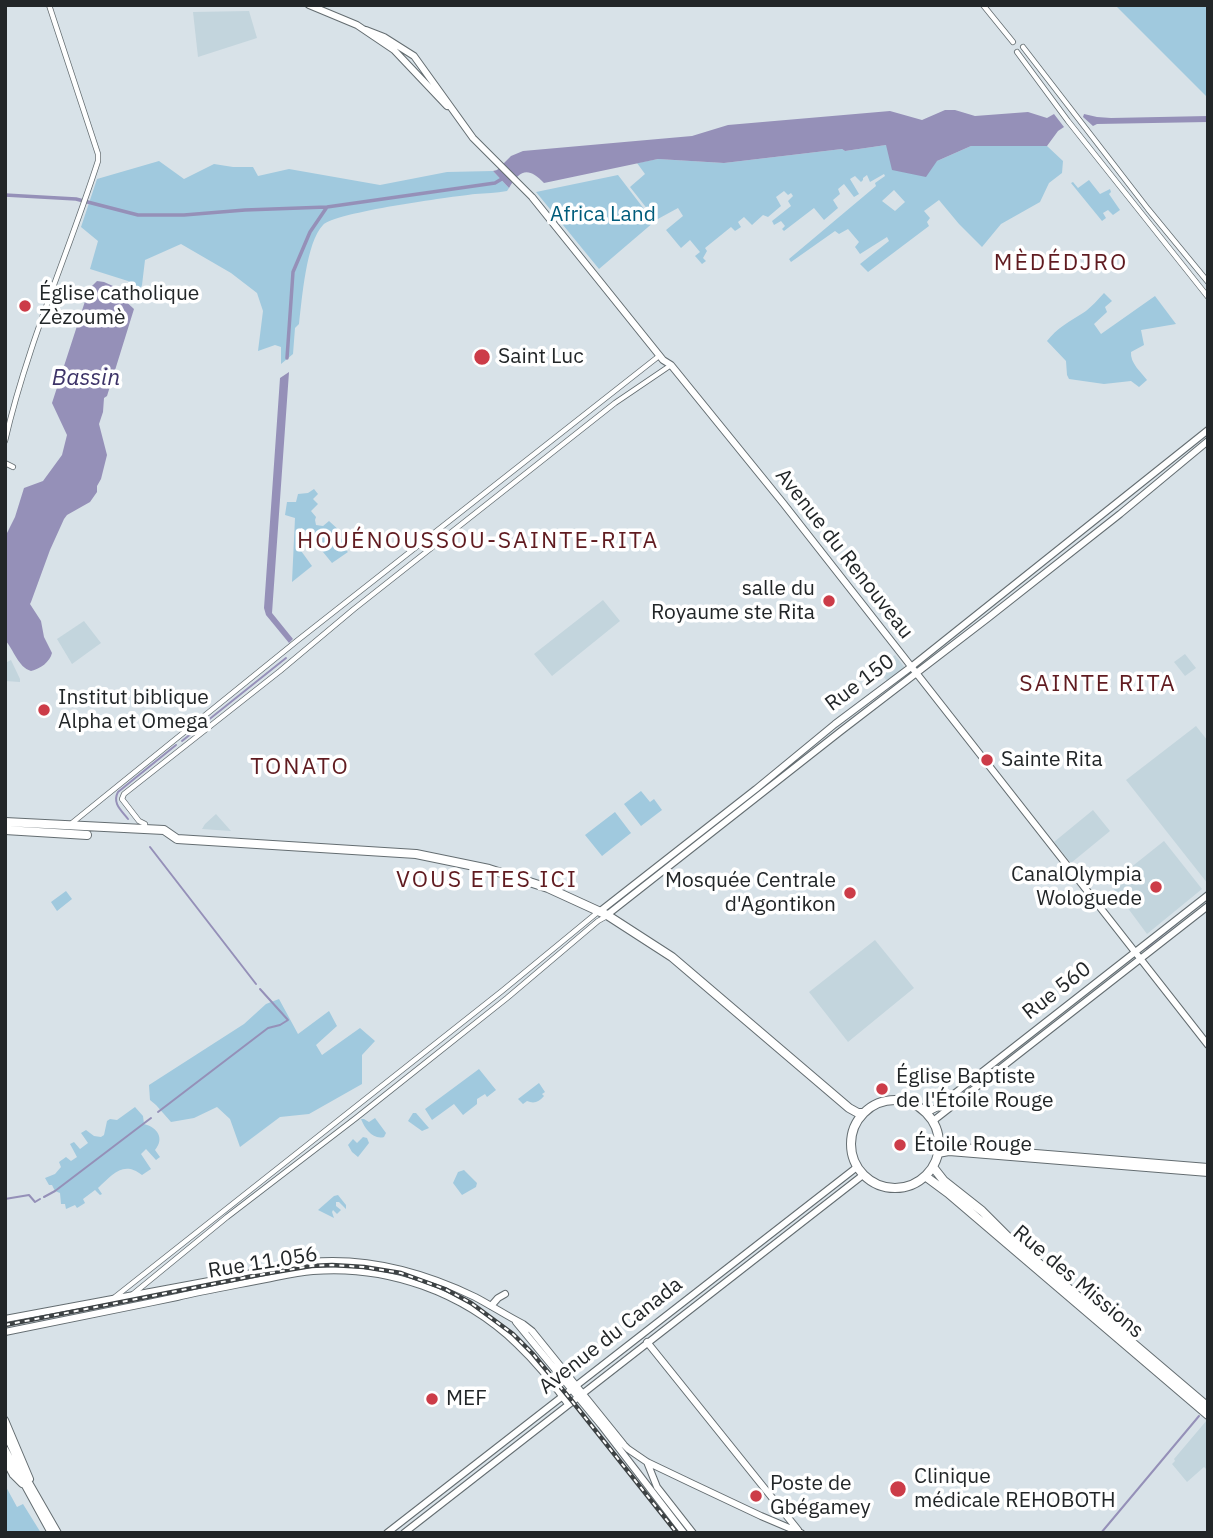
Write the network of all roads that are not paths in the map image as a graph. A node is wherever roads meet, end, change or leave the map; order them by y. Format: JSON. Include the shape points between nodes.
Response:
{"nodes":[{"id":1,"x":49,"y":5,"type":"edge"},
{"id":2,"x":309,"y":5,"type":"edge"},
{"id":3,"x":983,"y":5,"type":"edge"},
{"id":4,"x":1013,"y":43,"type":"dead end"},
{"id":5,"x":1023,"y":47,"type":"dead end"},
{"id":6,"x":1017,"y":52,"type":"dead end"},
{"id":7,"x":1208,"y":282,"type":"edge"},
{"id":8,"x":1208,"y":297,"type":"edge"},
{"id":9,"x":662,"y":358,"type":"junction"},
{"id":10,"x":671,"y":365,"type":"junction"},
{"id":11,"x":1208,"y":430,"type":"edge"},
{"id":12,"x":5,"y":441,"type":"edge"},
{"id":13,"x":1208,"y":441,"type":"edge"},
{"id":14,"x":913,"y":670,"type":"junction"},
{"id":15,"x":835,"y":724,"type":"junction"},
{"id":16,"x":841,"y":732,"type":"junction"},
{"id":17,"x":5,"y":822,"type":"edge"},
{"id":18,"x":69,"y":826,"type":"junction"},
{"id":19,"x":145,"y":829,"type":"junction"},
{"id":20,"x":5,"y":830,"type":"edge"},
{"id":21,"x":87,"y":835,"type":"dead end"},
{"id":22,"x":1208,"y":895,"type":"edge"},
{"id":23,"x":1208,"y":906,"type":"edge"},
{"id":24,"x":603,"y":914,"type":"junction"},
{"id":25,"x":1138,"y":956,"type":"junction"},
{"id":26,"x":1208,"y":1045,"type":"edge"},
{"id":27,"x":863,"y":1113,"type":"junction"},
{"id":28,"x":926,"y":1113,"type":"junction"},
{"id":29,"x":933,"y":1121,"type":"junction"},
{"id":30,"x":939,"y":1143,"type":"junction"},
{"id":31,"x":938,"y":1154,"type":"junction"},
{"id":32,"x":933,"y":1167,"type":"junction"},
{"id":33,"x":1208,"y":1167,"type":"edge"},
{"id":34,"x":860,"y":1171,"type":"junction"},
{"id":35,"x":1208,"y":1173,"type":"edge"},
{"id":36,"x":925,"y":1176,"type":"junction"},
{"id":37,"x":505,"y":1294,"type":"dead end"},
{"id":38,"x":132,"y":1295,"type":"junction"},
{"id":39,"x":111,"y":1300,"type":"junction"},
{"id":40,"x":491,"y":1306,"type":"junction"},
{"id":41,"x":5,"y":1320,"type":"edge"},
{"id":42,"x":5,"y":1332,"type":"edge"},
{"id":43,"x":642,"y":1335,"type":"junction"},
{"id":44,"x":648,"y":1343,"type":"junction"},
{"id":45,"x":573,"y":1387,"type":"junction"},
{"id":46,"x":562,"y":1396,"type":"junction"},
{"id":47,"x":580,"y":1396,"type":"junction"},
{"id":48,"x":568,"y":1404,"type":"junction"},
{"id":49,"x":1208,"y":1407,"type":"edge"},
{"id":50,"x":1208,"y":1415,"type":"edge"},
{"id":51,"x":5,"y":1420,"type":"edge"},
{"id":52,"x":5,"y":1433,"type":"edge"},
{"id":53,"x":5,"y":1449,"type":"edge"},
{"id":54,"x":5,"y":1460,"type":"edge"},
{"id":55,"x":644,"y":1460,"type":"junction"},
{"id":56,"x":632,"y":1466,"type":"junction"},
{"id":57,"x":28,"y":1486,"type":"junction"},
{"id":58,"x":654,"y":1489,"type":"junction"},
{"id":59,"x":800,"y":1532,"type":"edge"},
{"id":60,"x":51,"y":1533,"type":"edge"},
{"id":61,"x":58,"y":1533,"type":"edge"},
{"id":62,"x":387,"y":1533,"type":"edge"},
{"id":63,"x":404,"y":1533,"type":"edge"},
{"id":64,"x":684,"y":1533,"type":"edge"},
{"id":65,"x":693,"y":1533,"type":"edge"}],
"edges":[{"from":1,"to":12,"type":"street","via":[[98,161]]},
{"from":2,"to":9,"type":"main road","name":"Avenue du Renouveau","via":[[384,37],[414,56],[473,138],[532,197]]},
{"from":3,"to":4,"type":"street"},
{"from":5,"to":7,"type":"street"},
{"from":6,"to":8,"type":"street"},
{"from":9,"to":10,"type":"main road","name":"Avenue du Renouveau"},
{"from":9,"to":18,"type":"street","via":[[298,640]]},
{"from":10,"to":14,"type":"main road","name":"Avenue du Renouveau"},
{"from":10,"to":19,"type":"street","via":[[520,478],[124,793],[122,799]]},
{"from":11,"to":14,"type":"main road","name":"Rue 150"},
{"from":13,"to":14,"type":"main road","name":"Rue 150","via":[[1120,514]]},
{"from":14,"to":15,"type":"main road","name":"Rue 150"},
{"from":14,"to":16,"type":"main road","name":"Rue 150"},
{"from":14,"to":25,"type":"main road","name":"Avenue du Renouveau"},
{"from":15,"to":16,"type":"main road"},
{"from":15,"to":24,"type":"main road","name":"Rue 150"},
{"from":16,"to":24,"type":"main road","name":"Rue 150"},
{"from":17,"to":18,"type":"highway"},
{"from":18,"to":19,"type":"highway"},
{"from":19,"to":24,"type":"highway","via":[[164,830],[177,839],[436,857],[536,884]]},
{"from":20,"to":21,"type":"highway"},
{"from":22,"to":25,"type":"main road","name":"Rue 560"},
{"from":23,"to":25,"type":"main road","name":"Rue 560"},
{"from":24,"to":27,"type":"highway","via":[[672,957],[849,1108]]},
{"from":24,"to":38,"type":"street","via":[[507,998]]},
{"from":24,"to":39,"type":"street","via":[[587,920]]},
{"from":25,"to":26,"type":"main road","name":"Avenue du Renouveau"},
{"from":25,"to":28,"type":"main road","name":"Rue 560"},
{"from":25,"to":29,"type":"main road","name":"Rue 560"},
{"from":27,"to":28,"type":"highway","via":[[894,1100]]},
{"from":27,"to":34,"type":"highway","via":[[851,1139]]},
{"from":28,"to":29,"type":"highway"},
{"from":29,"to":30,"type":"highway"},
{"from":30,"to":31,"type":"highway"},
{"from":30,"to":33,"type":"main road"},
{"from":31,"to":32,"type":"highway"},
{"from":31,"to":35,"type":"main road"},
{"from":32,"to":36,"type":"highway"},
{"from":32,"to":49,"type":"highway","name":"Rue des Missions","via":[[1017,1245]]},
{"from":34,"to":36,"type":"highway","via":[[877,1184],[894,1188],[912,1185]]},
{"from":34,"to":43,"type":"main road","name":"Avenue du Canada"},
{"from":34,"to":44,"type":"main road","name":"Avenue du Canada"},
{"from":36,"to":50,"type":"highway","name":"Rue des Missions"},
{"from":37,"to":40,"type":"main road"},
{"from":38,"to":39,"type":"main road"},
{"from":38,"to":40,"type":"main road","via":[[298,1264],[339,1261],[389,1265]]},
{"from":39,"to":41,"type":"main road"},
{"from":40,"to":45,"type":"main road","via":[[532,1331]]},
{"from":42,"to":46,"type":"main road","name":"Rue 11.056","via":[[298,1273],[359,1272],[413,1282],[467,1306],[516,1343]]},
{"from":43,"to":44,"type":"main road"},
{"from":43,"to":45,"type":"main road","name":"Avenue du Canada"},
{"from":44,"to":47,"type":"main road","name":"Avenue du Canada"},
{"from":44,"to":59,"type":"main road"},
{"from":45,"to":46,"type":"main road","name":"Avenue du Canada"},
{"from":45,"to":47,"type":"main road"},
{"from":46,"to":48,"type":"main road","name":"Rue 11.056"},
{"from":46,"to":62,"type":"main road","name":"Avenue du Canada"},
{"from":47,"to":48,"type":"main road","name":"Avenue du Canada"},
{"from":47,"to":55,"type":"main road","via":[[624,1445]]},
{"from":47,"to":56,"type":"main road"},
{"from":48,"to":63,"type":"main road","name":"Avenue du Canada"},
{"from":51,"to":57,"type":"main road","via":[[29,1475]]},
{"from":52,"to":57,"type":"main road"},
{"from":53,"to":57,"type":"main road"},
{"from":54,"to":57,"type":"main road","via":[[16,1479]]},
{"from":55,"to":56,"type":"main road"},
{"from":55,"to":58,"type":"main road"},
{"from":55,"to":59,"type":"main road"},
{"from":56,"to":58,"type":"main road"},
{"from":57,"to":60,"type":"main road"},
{"from":57,"to":61,"type":"main road"},
{"from":58,"to":64,"type":"main road"},
{"from":58,"to":65,"type":"main road"}]}
